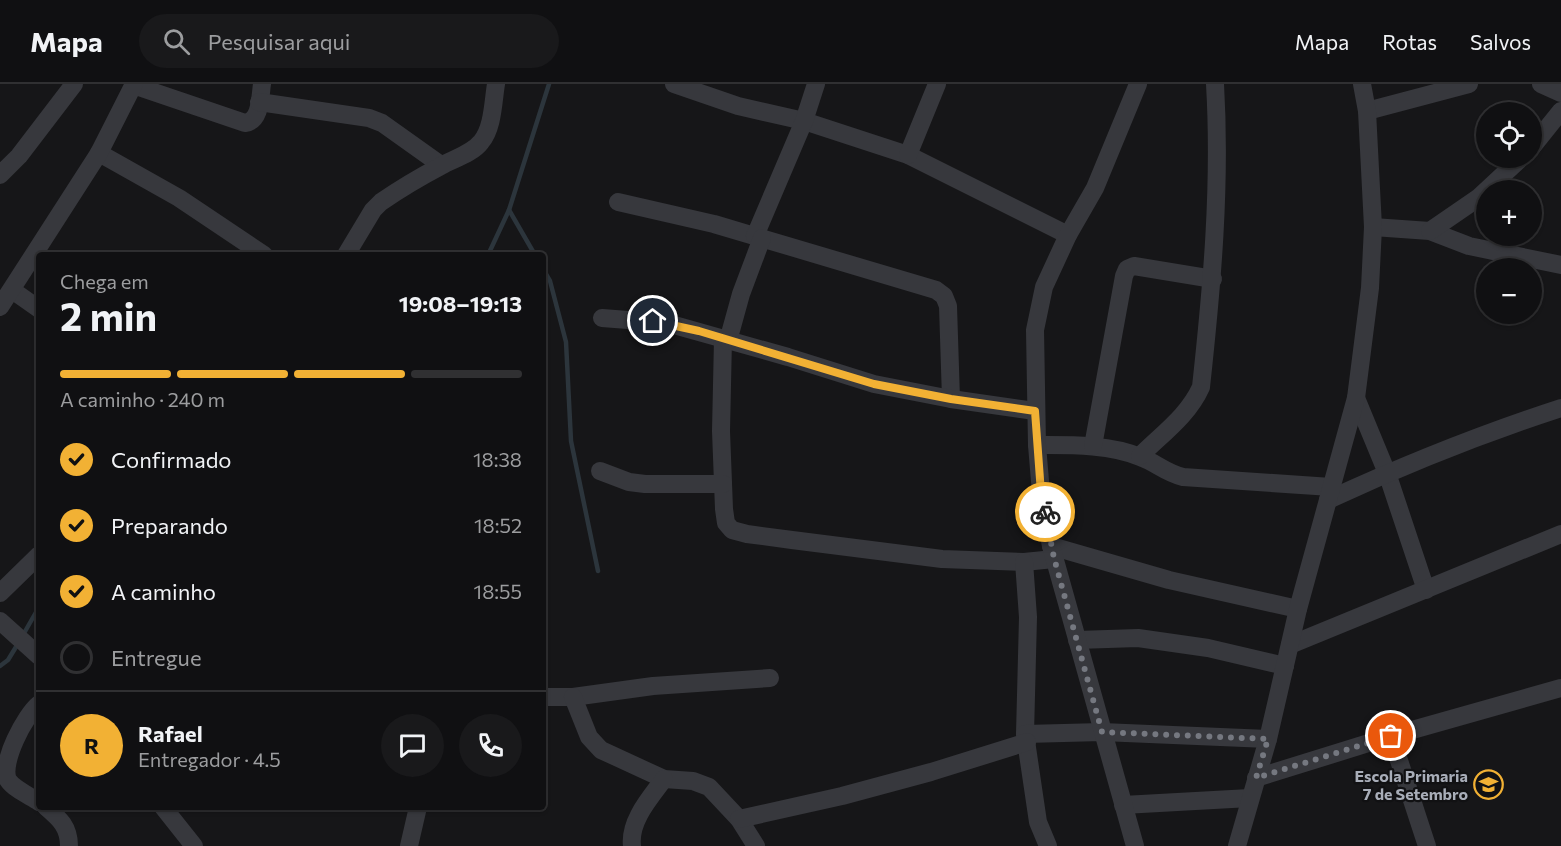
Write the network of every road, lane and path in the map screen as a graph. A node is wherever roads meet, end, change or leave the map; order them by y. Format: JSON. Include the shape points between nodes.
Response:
{"nodes":[{"id":1,"x":74,"y":84,"type":"edge"},
{"id":2,"x":262,"y":84,"type":"edge"},
{"id":3,"x":496,"y":84,"type":"edge"},
{"id":4,"x":816,"y":84,"type":"edge"},
{"id":5,"x":937,"y":84,"type":"edge"},
{"id":6,"x":1138,"y":84,"type":"edge"},
{"id":7,"x":1215,"y":84,"type":"edge"},
{"id":8,"x":1362,"y":84,"type":"edge"},
{"id":9,"x":1469,"y":84,"type":"edge"},
{"id":10,"x":1541,"y":84,"type":"edge"},
{"id":11,"x":134,"y":85,"type":"edge"},
{"id":12,"x":681,"y":85,"type":"edge"},
{"id":13,"x":1561,"y":93,"type":"edge"},
{"id":14,"x":259,"y":102,"type":"junction"},
{"id":15,"x":1367,"y":111,"type":"junction"},
{"id":16,"x":1561,"y":111,"type":"edge"},
{"id":17,"x":804,"y":121,"type":"junction"},
{"id":18,"x":1542,"y":135,"type":"edge"},
{"id":19,"x":99,"y":153,"type":"junction"},
{"id":20,"x":908,"y":155,"type":"junction"},
{"id":21,"x":441,"y":165,"type":"junction"},
{"id":22,"x":1510,"y":168,"type":"edge"},
{"id":23,"x":0,"y":175,"type":"edge"},
{"id":24,"x":618,"y":202,"type":"dead end"},
{"id":25,"x":1373,"y":227,"type":"junction"},
{"id":26,"x":1430,"y":231,"type":"junction"},
{"id":27,"x":1068,"y":235,"type":"junction"},
{"id":28,"x":759,"y":237,"type":"junction"},
{"id":29,"x":36,"y":252,"type":"edge"},
{"id":30,"x":36,"y":252,"type":"edge"},
{"id":31,"x":259,"y":252,"type":"edge"},
{"id":32,"x":348,"y":252,"type":"edge"},
{"id":33,"x":1561,"y":265,"type":"edge"},
{"id":34,"x":1213,"y":279,"type":"junction"},
{"id":35,"x":12,"y":290,"type":"junction"},
{"id":36,"x":0,"y":307,"type":"edge"},
{"id":37,"x":36,"y":307,"type":"edge"},
{"id":38,"x":602,"y":318,"type":"dead end"},
{"id":39,"x":725,"y":340,"type":"junction"},
{"id":40,"x":1356,"y":398,"type":"junction"},
{"id":41,"x":951,"y":399,"type":"junction"},
{"id":42,"x":1561,"y":408,"type":"edge"},
{"id":43,"x":1035,"y":411,"type":"junction"},
{"id":44,"x":1037,"y":445,"type":"junction"},
{"id":45,"x":1093,"y":446,"type":"junction"},
{"id":46,"x":1140,"y":456,"type":"junction"},
{"id":47,"x":600,"y":471,"type":"dead end"},
{"id":48,"x":1387,"y":473,"type":"junction"},
{"id":49,"x":723,"y":484,"type":"junction"},
{"id":50,"x":1329,"y":493,"type":"junction"},
{"id":51,"x":1561,"y":534,"type":"edge"},
{"id":52,"x":1053,"y":552,"type":"junction"},
{"id":53,"x":36,"y":558,"type":"edge"},
{"id":54,"x":1024,"y":562,"type":"junction"},
{"id":55,"x":1426,"y":590,"type":"junction"},
{"id":56,"x":0,"y":593,"type":"edge"},
{"id":57,"x":1298,"y":609,"type":"junction"},
{"id":58,"x":0,"y":621,"type":"edge"},
{"id":59,"x":1077,"y":640,"type":"junction"},
{"id":60,"x":1290,"y":645,"type":"junction"},
{"id":61,"x":36,"y":653,"type":"edge"},
{"id":62,"x":1285,"y":666,"type":"junction"},
{"id":63,"x":770,"y":678,"type":"dead end"},
{"id":64,"x":1561,"y":688,"type":"edge"},
{"id":65,"x":546,"y":697,"type":"edge"},
{"id":66,"x":573,"y":697,"type":"junction"},
{"id":67,"x":36,"y":708,"type":"edge"},
{"id":68,"x":1102,"y":732,"type":"junction"},
{"id":69,"x":1391,"y":736,"type":"junction"},
{"id":70,"x":1026,"y":738,"type":"junction"},
{"id":71,"x":1268,"y":739,"type":"junction"},
{"id":72,"x":1256,"y":778,"type":"junction"},
{"id":73,"x":664,"y":779,"type":"junction"},
{"id":74,"x":1250,"y":798,"type":"junction"},
{"id":75,"x":36,"y":800,"type":"edge"},
{"id":76,"x":1123,"y":805,"type":"junction"},
{"id":77,"x":49,"y":810,"type":"edge"},
{"id":78,"x":165,"y":810,"type":"edge"},
{"id":79,"x":417,"y":810,"type":"edge"},
{"id":80,"x":739,"y":819,"type":"junction"},
{"id":81,"x":69,"y":846,"type":"edge"},
{"id":82,"x":194,"y":846,"type":"edge"},
{"id":83,"x":409,"y":846,"type":"edge"},
{"id":84,"x":632,"y":846,"type":"edge"},
{"id":85,"x":756,"y":846,"type":"edge"},
{"id":86,"x":1048,"y":846,"type":"edge"},
{"id":87,"x":1135,"y":846,"type":"edge"},
{"id":88,"x":1237,"y":846,"type":"edge"},
{"id":89,"x":1427,"y":846,"type":"edge"}],
"edges":[{"from":1,"to":23,"type":"street"},
{"from":2,"to":14,"type":"street"},
{"from":3,"to":21,"type":"street","via":[[482,142]]},
{"from":4,"to":17,"type":"street"},
{"from":5,"to":20,"type":"street"},
{"from":6,"to":27,"type":"street","via":[[1095,188]]},
{"from":7,"to":34,"type":"street","via":[[1218,149]]},
{"from":8,"to":15,"type":"street"},
{"from":9,"to":15,"type":"street"},
{"from":10,"to":13,"type":"street"},
{"from":11,"to":14,"type":"street","via":[[245,123],[256,118]]},
{"from":11,"to":19,"type":"street"},
{"from":12,"to":17,"type":"street","via":[[738,106]]},
{"from":14,"to":21,"type":"street","via":[[369,118]]},
{"from":15,"to":25,"type":"street"},
{"from":16,"to":18,"type":"street"},
{"from":17,"to":20,"type":"street"},
{"from":17,"to":28,"type":"street"},
{"from":19,"to":29,"type":"street"},
{"from":19,"to":31,"type":"street","via":[[178,198]]},
{"from":20,"to":27,"type":"street"},
{"from":21,"to":32,"type":"street","via":[[381,202]]},
{"from":22,"to":26,"type":"street","via":[[1478,198]]},
{"from":24,"to":28,"type":"street"},
{"from":25,"to":26,"type":"street"},
{"from":25,"to":40,"type":"street","via":[[1370,288]]},
{"from":26,"to":33,"type":"street","via":[[1470,246]]},
{"from":27,"to":43,"type":"street","via":[[1044,287],[1035,330]]},
{"from":28,"to":39,"type":"street"},
{"from":28,"to":41,"type":"street","via":[[936,290],[948,306]]},
{"from":30,"to":35,"type":"street"},
{"from":34,"to":45,"type":"street","via":[[1134,266],[1127,269]]},
{"from":34,"to":46,"type":"street","via":[[1201,387],[1185,413]]},
{"from":35,"to":36,"type":"street"},
{"from":35,"to":37,"type":"street"},
{"from":38,"to":39,"type":"street","via":[[666,322]]},
{"from":39,"to":41,"type":"street","via":[[874,384]]},
{"from":39,"to":49,"type":"street"},
{"from":40,"to":48,"type":"street"},
{"from":40,"to":50,"type":"street"},
{"from":41,"to":43,"type":"street"},
{"from":42,"to":48,"type":"street","via":[[1492,430]]},
{"from":43,"to":44,"type":"street"},
{"from":44,"to":45,"type":"street"},
{"from":44,"to":52,"type":"street","via":[[1041,493]]},
{"from":45,"to":46,"type":"street"},
{"from":46,"to":50,"type":"street","via":[[1183,477]]},
{"from":47,"to":49,"type":"street","via":[[645,484]]},
{"from":48,"to":50,"type":"street"},
{"from":48,"to":55,"type":"street"},
{"from":49,"to":54,"type":"street","via":[[726,523],[732,530],[747,534],[942,559]]},
{"from":50,"to":57,"type":"street"},
{"from":51,"to":55,"type":"street"},
{"from":52,"to":54,"type":"street"},
{"from":52,"to":57,"type":"street"},
{"from":52,"to":59,"type":"street"},
{"from":53,"to":56,"type":"street"},
{"from":54,"to":70,"type":"street","via":[[1028,617]]},
{"from":55,"to":60,"type":"street"},
{"from":57,"to":60,"type":"street"},
{"from":58,"to":61,"type":"street"},
{"from":59,"to":62,"type":"street","via":[[1138,638],[1208,648]]},
{"from":59,"to":68,"type":"street"},
{"from":60,"to":62,"type":"street"},
{"from":62,"to":71,"type":"street"},
{"from":63,"to":66,"type":"street","via":[[653,686]]},
{"from":64,"to":69,"type":"street"},
{"from":65,"to":66,"type":"street"},
{"from":66,"to":73,"type":"street","via":[[589,737],[601,750]]},
{"from":67,"to":75,"type":"street","via":[[17,732],[5,773],[9,781]]},
{"from":68,"to":70,"type":"street"},
{"from":68,"to":71,"type":"street"},
{"from":68,"to":76,"type":"street"},
{"from":69,"to":72,"type":"street"},
{"from":69,"to":89,"type":"street"},
{"from":70,"to":80,"type":"street","via":[[931,772]]},
{"from":70,"to":86,"type":"street","via":[[1038,822]]},
{"from":71,"to":72,"type":"street"},
{"from":72,"to":74,"type":"street"},
{"from":73,"to":80,"type":"street","via":[[709,787]]},
{"from":73,"to":84,"type":"street","via":[[640,812],[631,837]]},
{"from":74,"to":76,"type":"street"},
{"from":74,"to":88,"type":"street"},
{"from":76,"to":87,"type":"street"},
{"from":77,"to":81,"type":"street","via":[[66,828]]},
{"from":78,"to":82,"type":"street"},
{"from":79,"to":83,"type":"street"},
{"from":80,"to":85,"type":"street"}]}
